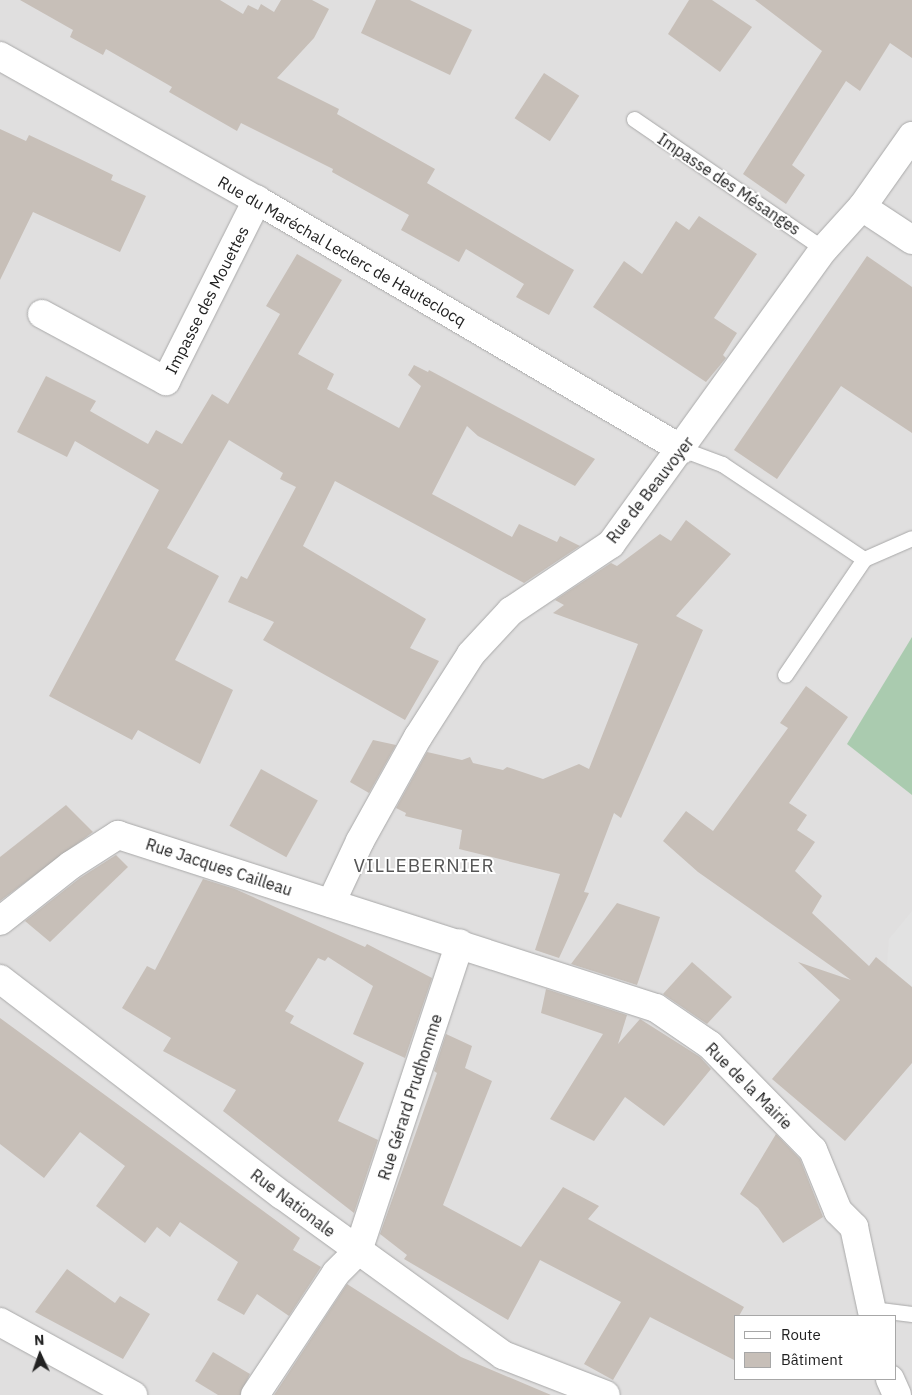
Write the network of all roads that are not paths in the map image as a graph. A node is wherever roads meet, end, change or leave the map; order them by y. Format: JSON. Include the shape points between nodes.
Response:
{"nodes":[{"id":1,"x":0,"y":56,"type":"edge"},
{"id":2,"x":634,"y":120,"type":"dead end"},
{"id":3,"x":912,"y":136,"type":"edge"},
{"id":4,"x":257,"y":200,"type":"junction"},
{"id":5,"x":862,"y":207,"type":"junction"},
{"id":6,"x":912,"y":240,"type":"edge"},
{"id":7,"x":824,"y":249,"type":"junction"},
{"id":8,"x":42,"y":314,"type":"dead end"},
{"id":9,"x":682,"y":449,"type":"junction"},
{"id":10,"x":912,"y":538,"type":"edge"},
{"id":11,"x":864,"y":559,"type":"junction"},
{"id":12,"x":786,"y":675,"type":"dead end"},
{"id":13,"x":331,"y":903,"type":"junction"},
{"id":14,"x":0,"y":921,"type":"edge"},
{"id":15,"x":460,"y":943,"type":"junction"},
{"id":16,"x":0,"y":979,"type":"edge"},
{"id":17,"x":358,"y":1251,"type":"junction"},
{"id":18,"x":872,"y":1312,"type":"edge"},
{"id":19,"x":912,"y":1314,"type":"edge"},
{"id":20,"x":0,"y":1322,"type":"edge"},
{"id":21,"x":890,"y":1380,"type":"edge"},
{"id":22,"x":133,"y":1395,"type":"edge"},
{"id":23,"x":255,"y":1395,"type":"edge"},
{"id":24,"x":606,"y":1395,"type":"edge"},
{"id":25,"x":897,"y":1395,"type":"edge"}],
"edges":[{"from":1,"to":4,"type":"street","name":"Rue du Maréchal Leclerc de Hauteclocq"},
{"from":2,"to":7,"type":"lane","name":"Impasse des Mésanges"},
{"from":3,"to":5,"type":"street","name":"Rue de Beauvoyer"},
{"from":4,"to":8,"type":"street","name":"Impasse des Mouettes","via":[[166,381]]},
{"from":4,"to":9,"type":"street","name":"Rue du Maréchal Leclerc de Hauteclocq"},
{"from":5,"to":6,"type":"street"},
{"from":5,"to":7,"type":"street","name":"Rue de Beauvoyer"},
{"from":7,"to":9,"type":"street","name":"Rue de Beauvoyer"},
{"from":9,"to":11,"type":"lane","via":[[722,464]]},
{"from":9,"to":13,"type":"street","name":"Rue de Beauvoyer","via":[[611,544],[511,611],[471,654],[418,737],[360,841]]},
{"from":10,"to":11,"type":"lane"},
{"from":11,"to":12,"type":"lane"},
{"from":13,"to":14,"type":"street","name":"Rue Jacques Cailleau","via":[[118,835],[71,865]]},
{"from":13,"to":15,"type":"street","name":"Rue Jacques Cailleau"},
{"from":15,"to":17,"type":"street","name":"Rue Gérard Prudhomme"},
{"from":15,"to":18,"type":"street","name":"Rue de la Mairie","via":[[656,1008],[710,1045],[812,1150],[838,1211],[854,1227]]},
{"from":16,"to":17,"type":"street","name":"Rue Nationale"},
{"from":17,"to":23,"type":"street","via":[[336,1273]]},
{"from":17,"to":24,"type":"street","name":"Rue Nationale","via":[[503,1355]]},
{"from":18,"to":19,"type":"lane"},
{"from":20,"to":22,"type":"street"},
{"from":21,"to":25,"type":"street"}]}
